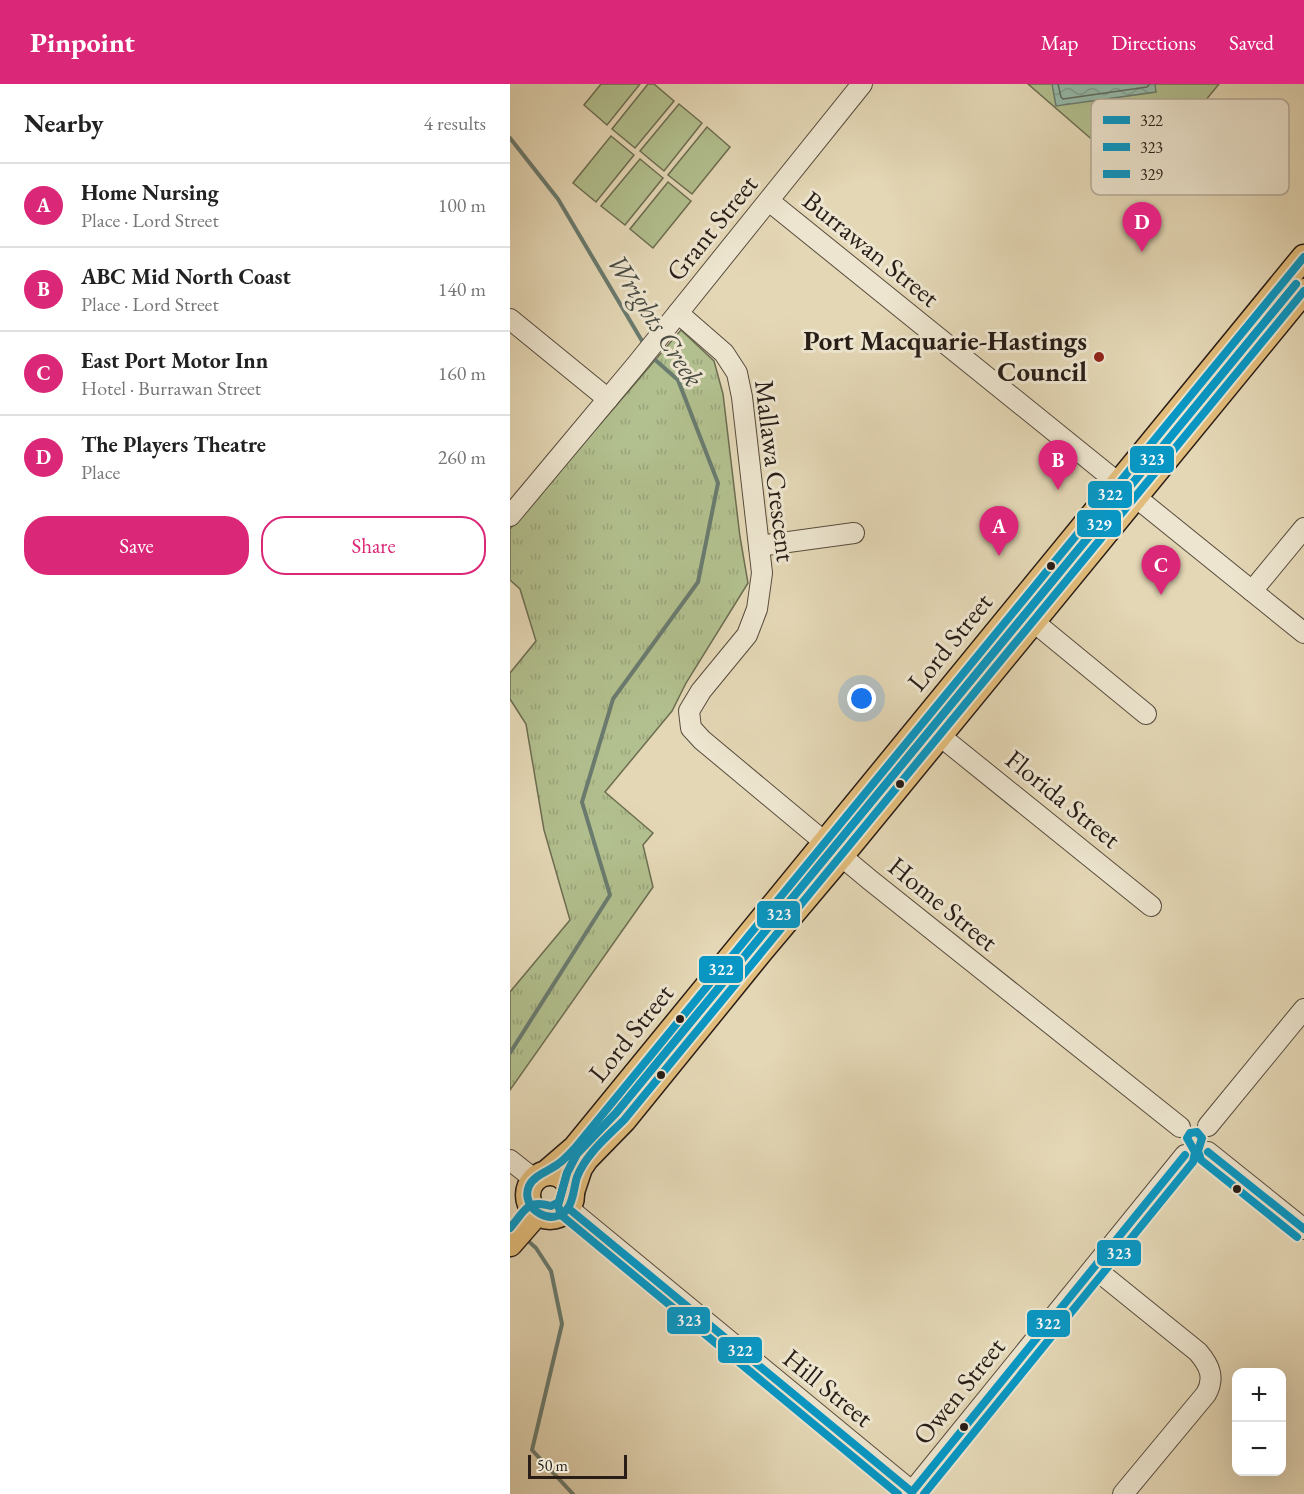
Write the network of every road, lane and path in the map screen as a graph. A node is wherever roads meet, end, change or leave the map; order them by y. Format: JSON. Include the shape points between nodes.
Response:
{"nodes":[{"id":1,"x":862,"y":84,"type":"edge"},
{"id":2,"x":769,"y":201,"type":"junction"},
{"id":3,"x":1304,"y":257,"type":"edge"},
{"id":4,"x":1304,"y":291,"type":"edge"},
{"id":5,"x":678,"y":313,"type":"junction"},
{"id":6,"x":510,"y":319,"type":"edge"},
{"id":7,"x":608,"y":399,"type":"junction"},
{"id":8,"x":1127,"y":490,"type":"junction"},
{"id":9,"x":510,"y":516,"type":"edge"},
{"id":10,"x":1304,"y":528,"type":"edge"},
{"id":11,"x":854,"y":533,"type":"dead end"},
{"id":12,"x":759,"y":546,"type":"junction"},
{"id":13,"x":1252,"y":591,"type":"junction"},
{"id":14,"x":1025,"y":615,"type":"junction"},
{"id":15,"x":1304,"y":633,"type":"edge"},
{"id":16,"x":688,"y":711,"type":"joint"},
{"id":17,"x":1146,"y":714,"type":"dead end"},
{"id":18,"x":932,"y":728,"type":"junction"},
{"id":19,"x":833,"y":850,"type":"junction"},
{"id":20,"x":1151,"y":906,"type":"dead end"},
{"id":21,"x":1304,"y":1009,"type":"edge"},
{"id":22,"x":1208,"y":1126,"type":"junction"},
{"id":23,"x":1180,"y":1128,"type":"junction"},
{"id":24,"x":1208,"y":1152,"type":"junction"},
{"id":25,"x":1185,"y":1155,"type":"junction"},
{"id":26,"x":510,"y":1160,"type":"edge"},
{"id":27,"x":540,"y":1176,"type":"junction"},
{"id":28,"x":570,"y":1200,"type":"junction"},
{"id":29,"x":1304,"y":1229,"type":"edge"},
{"id":30,"x":520,"y":1232,"type":"edge"},
{"id":31,"x":1094,"y":1268,"type":"junction"},
{"id":32,"x":913,"y":1493,"type":"edge"},
{"id":33,"x":1123,"y":1494,"type":"edge"}],
"edges":[{"from":1,"to":2,"type":"street","name":"Grant Street"},
{"from":2,"to":5,"type":"street","name":"Grant Street"},
{"from":2,"to":8,"type":"street","name":"Burrawan Street"},
{"from":3,"to":8,"type":"main road","name":"Lord Street"},
{"from":4,"to":8,"type":"main road","name":"Lord Street"},
{"from":5,"to":7,"type":"street","name":"Grant Street"},
{"from":5,"to":12,"type":"street","name":"Mallawa Crescent","via":[[724,353],[737,372]]},
{"from":6,"to":7,"type":"street"},
{"from":7,"to":9,"type":"street","name":"Grant Street"},
{"from":8,"to":13,"type":"street","name":"Burrawan Street"},
{"from":8,"to":14,"type":"main road","name":"Lord Street"},
{"from":10,"to":13,"type":"street"},
{"from":11,"to":12,"type":"street"},
{"from":12,"to":16,"type":"street","name":"Mallawa Crescent","via":[[761,582],[757,609],[747,635]]},
{"from":13,"to":15,"type":"street","name":"Burrawan Street"},
{"from":14,"to":17,"type":"street"},
{"from":14,"to":18,"type":"main road","name":"Lord Street"},
{"from":16,"to":19,"type":"street","name":"Home Street","via":[[691,728],[702,740]]},
{"from":18,"to":19,"type":"main road","name":"Lord Street"},
{"from":18,"to":20,"type":"street","name":"Florida Street"},
{"from":19,"to":23,"type":"street","name":"Home Street"},
{"from":19,"to":27,"type":"main road","name":"Lord Street","via":[[575,1149]]},
{"from":19,"to":28,"type":"main road","name":"Lord Street","via":[[760,951],[619,1127],[586,1159]]},
{"from":21,"to":22,"type":"street"},
{"from":22,"to":23,"type":"street","via":[[1190,1121]]},
{"from":22,"to":24,"type":"street","via":[[1213,1136]]},
{"from":23,"to":25,"type":"street","via":[[1176,1139]]},
{"from":24,"to":25,"type":"street","via":[[1197,1157]]},
{"from":24,"to":29,"type":"street"},
{"from":25,"to":31,"type":"street","name":"Owen Street"},
{"from":26,"to":27,"type":"street"},
{"from":27,"to":28,"type":"main road","via":[[554,1173],[566,1179]]},
{"from":27,"to":30,"type":"main road","via":[[528,1190],[529,1203]]},
{"from":28,"to":30,"type":"main road","via":[[563,1213]]},
{"from":28,"to":32,"type":"street","name":"Hill Street"},
{"from":31,"to":32,"type":"street","name":"Owen Street"},
{"from":31,"to":33,"type":"street","via":[[1198,1352],[1211,1373],[1206,1394]]}]}
